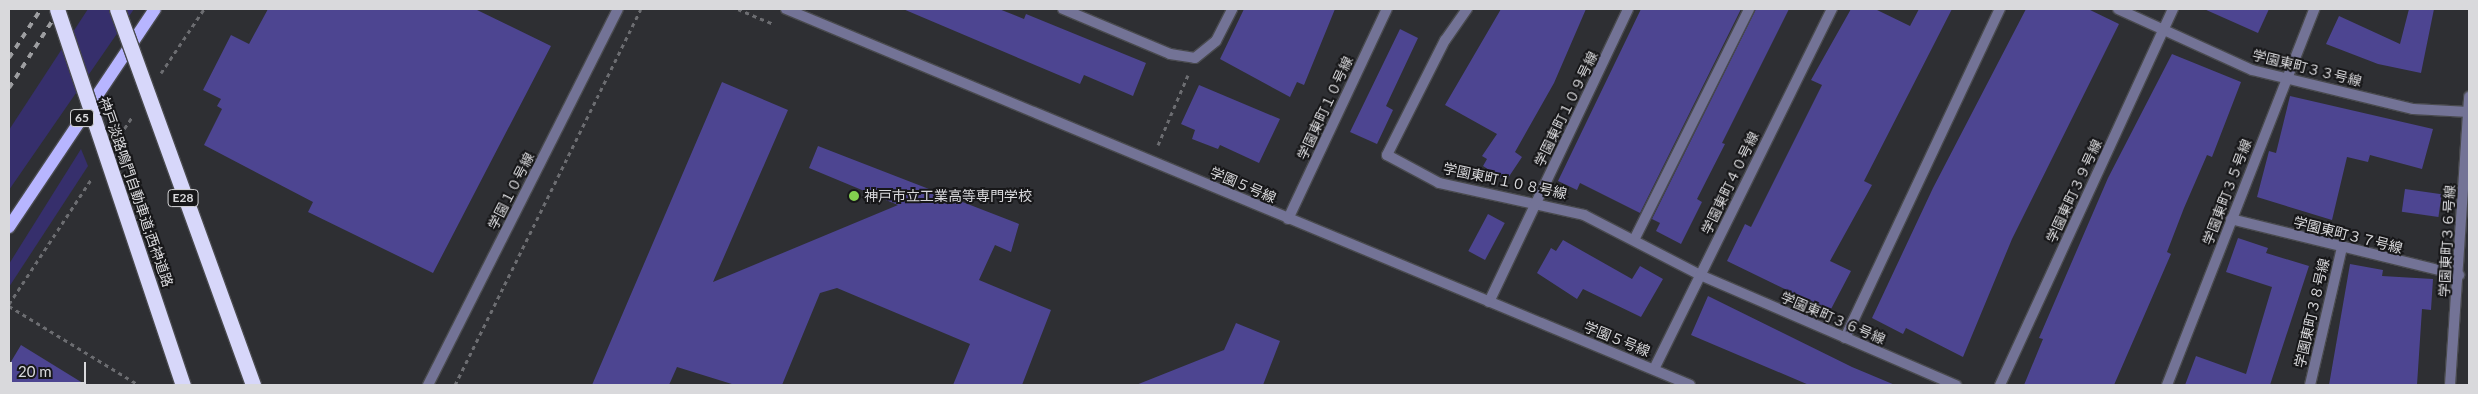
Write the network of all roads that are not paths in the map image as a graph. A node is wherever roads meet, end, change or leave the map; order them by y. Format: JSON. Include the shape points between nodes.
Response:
{"nodes":[{"id":1,"x":57,"y":9,"type":"edge"},
{"id":2,"x":118,"y":9,"type":"edge"},
{"id":3,"x":155,"y":9,"type":"edge"},
{"id":4,"x":618,"y":9,"type":"edge"},
{"id":5,"x":786,"y":9,"type":"edge"},
{"id":6,"x":1063,"y":9,"type":"edge"},
{"id":7,"x":1232,"y":9,"type":"edge"},
{"id":8,"x":1387,"y":9,"type":"edge"},
{"id":9,"x":1467,"y":9,"type":"edge"},
{"id":10,"x":1628,"y":9,"type":"edge"},
{"id":11,"x":1749,"y":9,"type":"edge"},
{"id":12,"x":1832,"y":9,"type":"edge"},
{"id":13,"x":2000,"y":9,"type":"edge"},
{"id":14,"x":2118,"y":9,"type":"edge"},
{"id":15,"x":2173,"y":9,"type":"edge"},
{"id":16,"x":2314,"y":9,"type":"edge"},
{"id":17,"x":2162,"y":30,"type":"junction"},
{"id":18,"x":2285,"y":79,"type":"junction"},
{"id":19,"x":2469,"y":97,"type":"edge"},
{"id":20,"x":2468,"y":112,"type":"edge"},
{"id":21,"x":1536,"y":203,"type":"junction"},
{"id":22,"x":1288,"y":218,"type":"junction"},
{"id":23,"x":2231,"y":219,"type":"junction"},
{"id":24,"x":9,"y":227,"type":"edge"},
{"id":25,"x":1634,"y":240,"type":"junction"},
{"id":26,"x":2342,"y":247,"type":"junction"},
{"id":27,"x":1700,"y":275,"type":"junction"},
{"id":28,"x":2459,"y":275,"type":"junction"},
{"id":29,"x":1489,"y":302,"type":"junction"},
{"id":30,"x":1845,"y":338,"type":"junction"},
{"id":31,"x":1654,"y":370,"type":"junction"},
{"id":32,"x":183,"y":385,"type":"edge"},
{"id":33,"x":253,"y":385,"type":"edge"},
{"id":34,"x":428,"y":385,"type":"edge"},
{"id":35,"x":1690,"y":385,"type":"edge"},
{"id":36,"x":1956,"y":385,"type":"edge"},
{"id":37,"x":2000,"y":385,"type":"edge"},
{"id":38,"x":2167,"y":385,"type":"edge"},
{"id":39,"x":2310,"y":385,"type":"edge"},
{"id":40,"x":2450,"y":385,"type":"edge"}],
"edges":[{"from":1,"to":32,"type":"highway","name":"神戸淡路鳴門自動車道;西神道路","bridge":true},
{"from":2,"to":33,"type":"highway","number":"E28","bridge":true},
{"from":3,"to":24,"type":"main road","number":"65"},
{"from":4,"to":34,"type":"street","name":"学園１０号線"},
{"from":5,"to":22,"type":"street","name":"学園５号線"},
{"from":6,"to":7,"type":"street","via":[[1170,54],[1195,58],[1216,41]]},
{"from":8,"to":22,"type":"street","name":"学園東町１０号線"},
{"from":9,"to":21,"type":"street","name":"学園東町１０８号線","via":[[1445,40],[1387,155],[1439,183]]},
{"from":10,"to":21,"type":"street","name":"学園東町１０９号線"},
{"from":11,"to":25,"type":"street"},
{"from":12,"to":27,"type":"street","name":"学園東町４０号線"},
{"from":13,"to":30,"type":"street"},
{"from":14,"to":17,"type":"street","name":"学園東町３３号線"},
{"from":15,"to":17,"type":"street","name":"学園東町３９号線"},
{"from":16,"to":18,"type":"street","name":"学園東町３５号線"},
{"from":17,"to":18,"type":"street","name":"学園東町３３号線"},
{"from":17,"to":37,"type":"street","name":"学園東町３９号線"},
{"from":18,"to":20,"type":"street","name":"学園東町３３号線","via":[[2413,109]]},
{"from":18,"to":23,"type":"street","name":"学園東町３５号線"},
{"from":19,"to":20,"type":"street","name":"学園東町３６号線"},
{"from":20,"to":28,"type":"street","name":"学園東町３６号線"},
{"from":21,"to":25,"type":"street","name":"学園東町１０８号線","via":[[1584,215]]},
{"from":21,"to":29,"type":"street","name":"学園東町１０９号線"},
{"from":22,"to":29,"type":"street","name":"学園５号線"},
{"from":23,"to":26,"type":"street","name":"学園東町３７号線"},
{"from":23,"to":38,"type":"street","name":"学園東町３５号線"},
{"from":25,"to":27,"type":"street","name":"学園東町１０８号線"},
{"from":26,"to":28,"type":"street","name":"学園東町３７号線"},
{"from":26,"to":39,"type":"street","name":"学園東町３８号線"},
{"from":27,"to":30,"type":"street","name":"学園東町３６号線"},
{"from":27,"to":31,"type":"street","name":"学園東町４０号線"},
{"from":28,"to":40,"type":"street","name":"学園東町３６号線"},
{"from":29,"to":31,"type":"street","name":"学園５号線"},
{"from":30,"to":36,"type":"street","name":"学園東町３６号線"},
{"from":31,"to":35,"type":"street","name":"学園５号線"}]}
